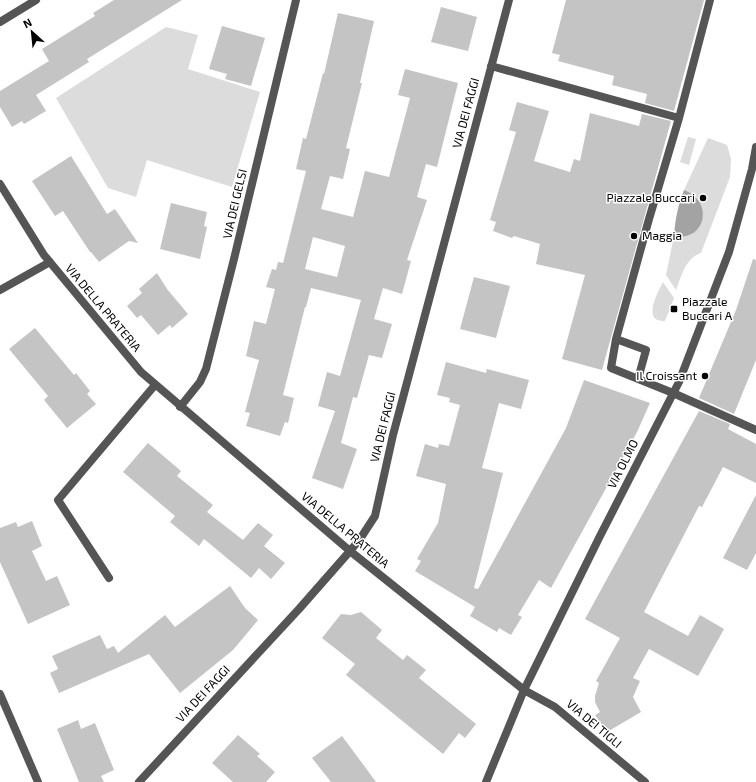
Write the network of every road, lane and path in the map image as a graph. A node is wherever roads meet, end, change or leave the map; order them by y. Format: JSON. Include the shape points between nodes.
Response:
{"nodes":[{"id":1,"x":36,"y":0,"type":"edge"},
{"id":2,"x":296,"y":0,"type":"edge"},
{"id":3,"x":509,"y":0,"type":"edge"},
{"id":4,"x":710,"y":0,"type":"edge"},
{"id":5,"x":0,"y":22,"type":"edge"},
{"id":6,"x":491,"y":66,"type":"junction"},
{"id":7,"x":679,"y":118,"type":"junction"},
{"id":8,"x":756,"y":149,"type":"edge"},
{"id":9,"x":0,"y":184,"type":"edge"},
{"id":10,"x":50,"y":262,"type":"junction"},
{"id":11,"x":0,"y":290,"type":"edge"},
{"id":12,"x":616,"y":339,"type":"junction"},
{"id":13,"x":638,"y":379,"type":"junction"},
{"id":14,"x":155,"y":385,"type":"junction"},
{"id":15,"x":673,"y":393,"type":"junction"},
{"id":16,"x":180,"y":407,"type":"junction"},
{"id":17,"x":756,"y":430,"type":"edge"},
{"id":18,"x":350,"y":551,"type":"junction"},
{"id":19,"x":109,"y":578,"type":"dead end"},
{"id":20,"x":524,"y":690,"type":"junction"},
{"id":21,"x":0,"y":694,"type":"edge"},
{"id":22,"x":38,"y":782,"type":"edge"},
{"id":23,"x":139,"y":782,"type":"edge"},
{"id":24,"x":486,"y":782,"type":"edge"},
{"id":25,"x":646,"y":782,"type":"edge"}],
"edges":[{"from":1,"to":5,"type":"street"},
{"from":2,"to":16,"type":"street","name":"VIA DEI GELSI","via":[[206,369],[200,382]]},
{"from":3,"to":6,"type":"street","name":"VIA DEI FAGGI"},
{"from":4,"to":7,"type":"street"},
{"from":6,"to":7,"type":"street"},
{"from":6,"to":18,"type":"street","name":"VIA DEI FAGGI","via":[[393,434],[375,516]]},
{"from":7,"to":12,"type":"street","via":[[648,219]]},
{"from":8,"to":15,"type":"street","name":"VIA OLMO","via":[[729,252]]},
{"from":9,"to":10,"type":"street","name":"VIA DELLA PRATERIA"},
{"from":10,"to":11,"type":"street","name":"VIA DELLA PRATERIA"},
{"from":10,"to":14,"type":"street","name":"VIA DELLA PRATERIA","via":[[141,372]]},
{"from":12,"to":13,"type":"street","via":[[611,368]]},
{"from":12,"to":13,"type":"street","via":[[646,350]]},
{"from":13,"to":15,"type":"street"},
{"from":14,"to":16,"type":"street","name":"VIA DELLA PRATERIA"},
{"from":14,"to":19,"type":"street","via":[[58,500]]},
{"from":15,"to":17,"type":"street"},
{"from":15,"to":20,"type":"street","name":"VIA OLMO"},
{"from":16,"to":18,"type":"street","name":"VIA DELLA PRATERIA"},
{"from":18,"to":20,"type":"street","name":"VIA DELLA PRATERIA"},
{"from":18,"to":23,"type":"street","name":"VIA DEI FAGGI"},
{"from":20,"to":24,"type":"street","name":"VIA OLMO"},
{"from":20,"to":25,"type":"street","name":"VIA DEI TIGLI","via":[[555,707]]},
{"from":21,"to":22,"type":"street"}]}
